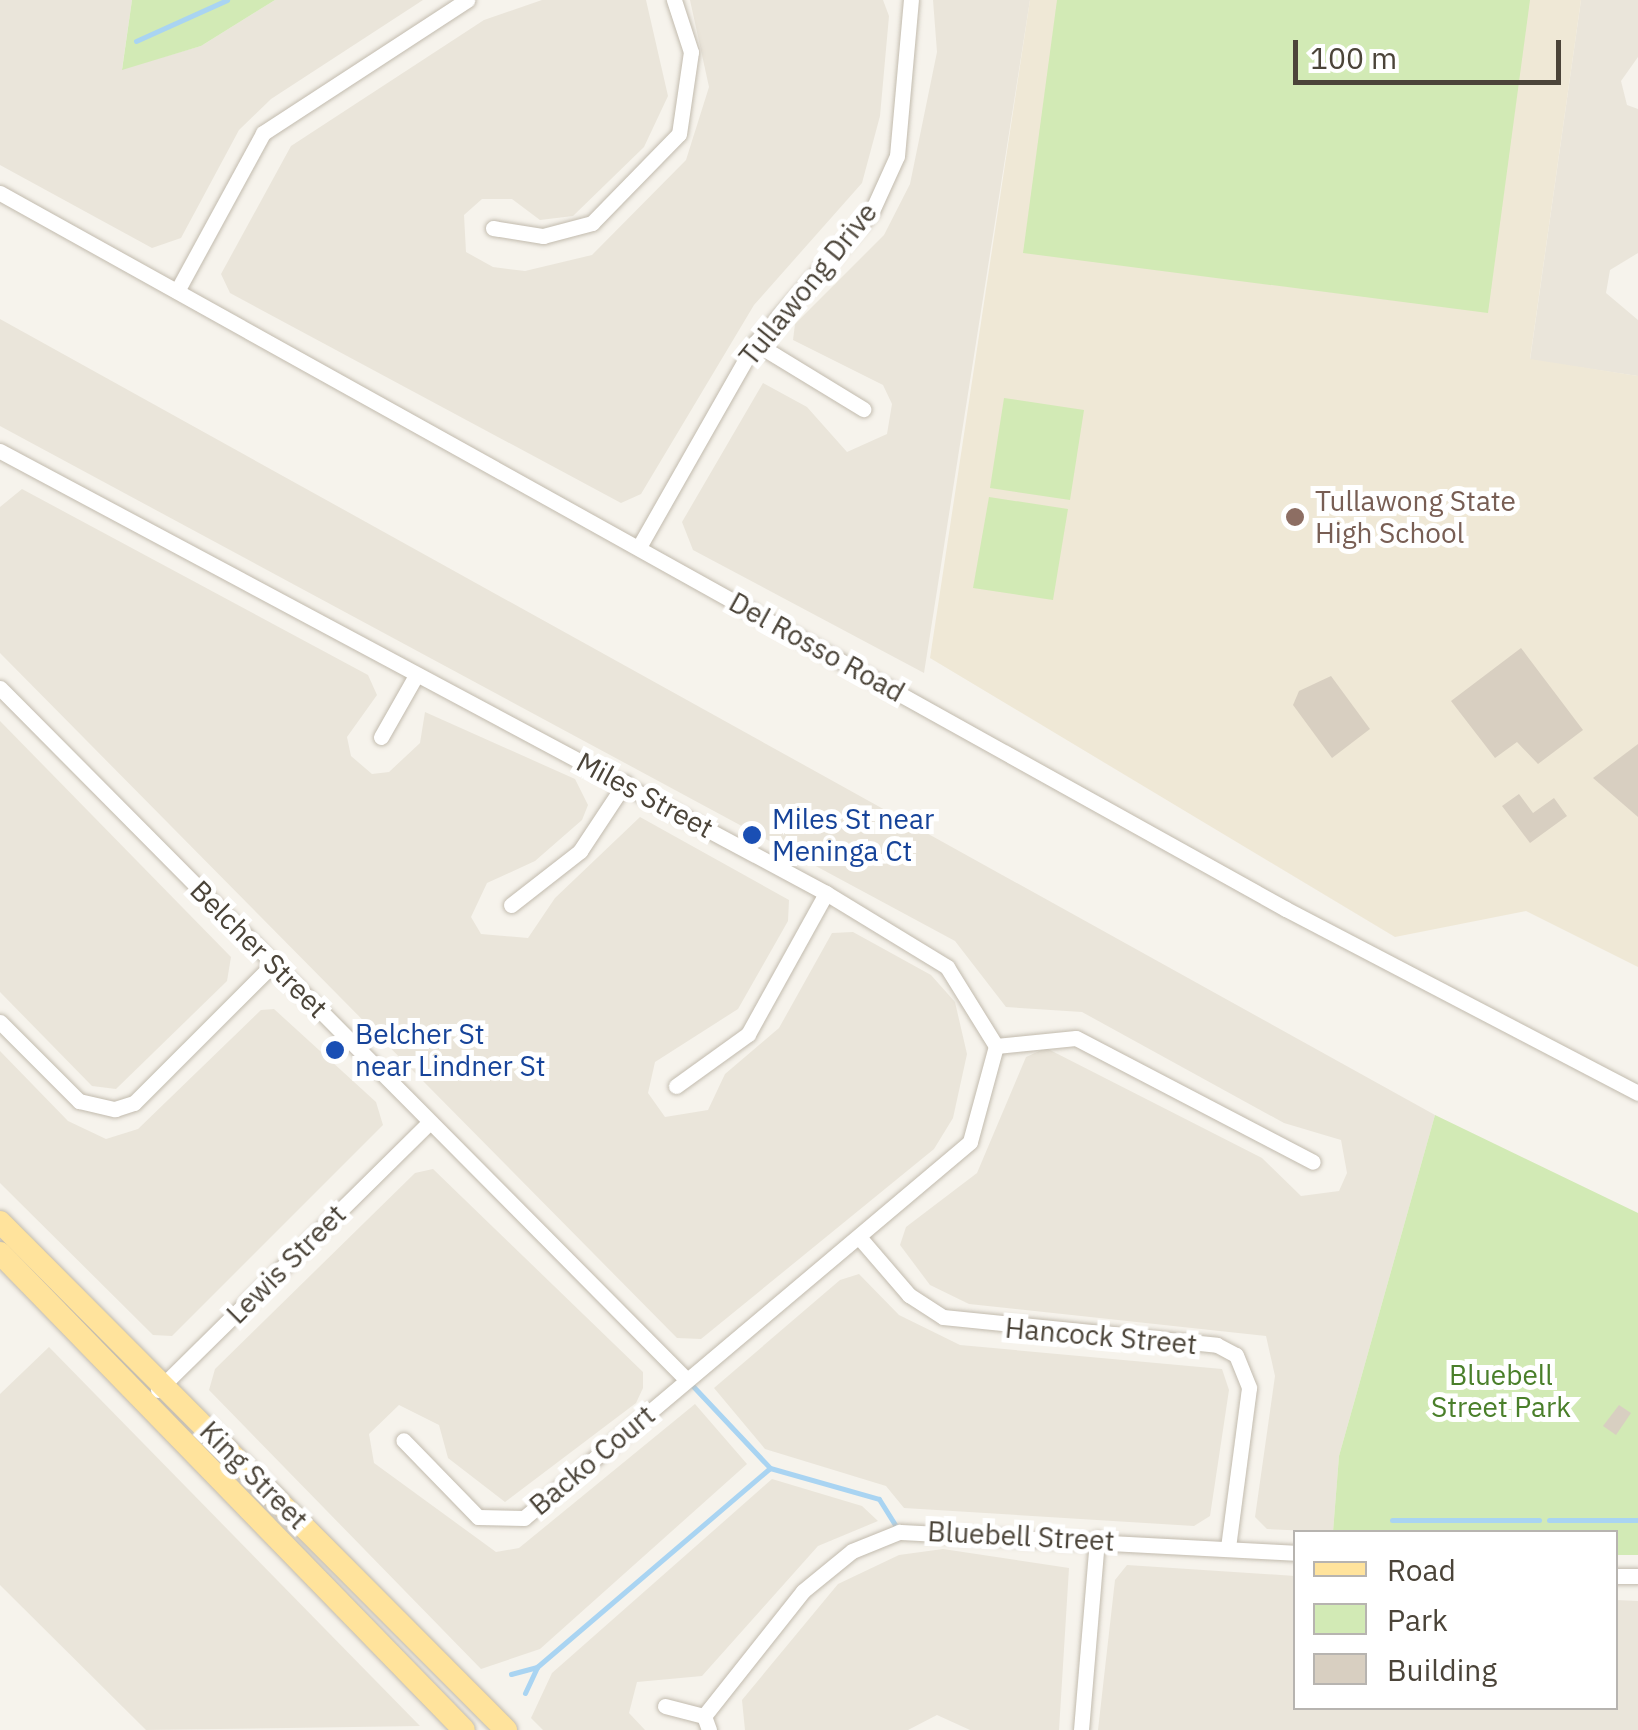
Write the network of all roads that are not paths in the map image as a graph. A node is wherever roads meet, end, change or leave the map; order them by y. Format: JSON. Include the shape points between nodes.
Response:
{"nodes":[{"id":1,"x":467,"y":0,"type":"edge"},
{"id":2,"x":674,"y":0,"type":"edge"},
{"id":3,"x":911,"y":0,"type":"edge"},
{"id":4,"x":0,"y":192,"type":"edge"},
{"id":5,"x":493,"y":228,"type":"dead end"},
{"id":6,"x":177,"y":291,"type":"junction"},
{"id":7,"x":755,"y":343,"type":"junction"},
{"id":8,"x":863,"y":410,"type":"dead end"},
{"id":9,"x":0,"y":450,"type":"edge"},
{"id":10,"x":638,"y":547,"type":"junction"},
{"id":11,"x":414,"y":679,"type":"junction"},
{"id":12,"x":0,"y":688,"type":"edge"},
{"id":13,"x":380,"y":737,"type":"dead end"},
{"id":14,"x":625,"y":783,"type":"junction"},
{"id":15,"x":826,"y":892,"type":"junction"},
{"id":16,"x":510,"y":905,"type":"dead end"},
{"id":17,"x":273,"y":964,"type":"junction"},
{"id":18,"x":0,"y":1022,"type":"edge"},
{"id":19,"x":996,"y":1046,"type":"junction"},
{"id":20,"x":676,"y":1086,"type":"dead end"},
{"id":21,"x":1638,"y":1092,"type":"edge"},
{"id":22,"x":429,"y":1122,"type":"junction"},
{"id":23,"x":1312,"y":1162,"type":"dead end"},
{"id":24,"x":0,"y":1222,"type":"edge"},
{"id":25,"x":859,"y":1238,"type":"junction"},
{"id":26,"x":0,"y":1253,"type":"edge"},
{"id":27,"x":687,"y":1380,"type":"junction"},
{"id":28,"x":164,"y":1384,"type":"junction"},
{"id":29,"x":143,"y":1405,"type":"junction"},
{"id":30,"x":403,"y":1440,"type":"dead end"},
{"id":31,"x":1097,"y":1539,"type":"junction"},
{"id":32,"x":1228,"y":1548,"type":"junction"},
{"id":33,"x":1293,"y":1553,"type":"edge"},
{"id":34,"x":665,"y":1706,"type":"dead end"},
{"id":35,"x":706,"y":1723,"type":"edge"},
{"id":36,"x":464,"y":1730,"type":"edge"},
{"id":37,"x":506,"y":1730,"type":"edge"},
{"id":38,"x":1081,"y":1730,"type":"edge"}],
"edges":[{"from":1,"to":6,"type":"street","via":[[263,133]]},
{"from":2,"to":5,"type":"street","via":[[691,52],[679,134],[592,224],[544,236]]},
{"from":3,"to":7,"type":"street","name":"Tullawong Drive","via":[[913,51],[885,183],[872,211]]},
{"from":4,"to":6,"type":"street","name":"Del Rosso Road"},
{"from":6,"to":10,"type":"street","name":"Del Rosso Road"},
{"from":7,"to":8,"type":"street"},
{"from":7,"to":10,"type":"street","name":"Tullawong Drive"},
{"from":9,"to":11,"type":"street","name":"Miles Street"},
{"from":10,"to":21,"type":"street","name":"Del Rosso Road","via":[[1286,909]]},
{"from":11,"to":13,"type":"street"},
{"from":11,"to":14,"type":"street","name":"Miles Street"},
{"from":12,"to":17,"type":"street","name":"Belcher Street"},
{"from":14,"to":15,"type":"street","name":"Miles Street"},
{"from":14,"to":16,"type":"street","via":[[580,850]]},
{"from":15,"to":19,"type":"street","name":"Miles Street","via":[[947,967]]},
{"from":15,"to":20,"type":"street","via":[[748,1034]]},
{"from":17,"to":18,"type":"street","via":[[134,1103],[115,1109],[79,1101]]},
{"from":17,"to":22,"type":"street","name":"Belcher Street"},
{"from":19,"to":23,"type":"street","via":[[1076,1038]]},
{"from":19,"to":25,"type":"street","via":[[970,1142]]},
{"from":22,"to":27,"type":"street","name":"Belcher Street"},
{"from":22,"to":28,"type":"street","name":"Lewis Street"},
{"from":24,"to":28,"type":"main road","name":"King Street"},
{"from":25,"to":27,"type":"street"},
{"from":25,"to":32,"type":"street","name":"Hancock Street","via":[[910,1295],[943,1317],[1217,1346],[1236,1355],[1249,1388]]},
{"from":26,"to":29,"type":"main road","name":"King Street"},
{"from":27,"to":30,"type":"street","name":"Backo Court","via":[[524,1518],[478,1517]]},
{"from":28,"to":29,"type":"street","name":"Lewis Street"},
{"from":28,"to":37,"type":"main road","name":"King Street"},
{"from":29,"to":36,"type":"main road","name":"King Street"},
{"from":31,"to":32,"type":"street","name":"Bluebell Street"},
{"from":31,"to":35,"type":"street","name":"Bluebell Street","via":[[938,1528],[876,1539],[804,1591]]},
{"from":31,"to":38,"type":"street"},
{"from":32,"to":33,"type":"street","name":"Bluebell Street"},
{"from":34,"to":35,"type":"street","name":"Bluebell Street"}]}
